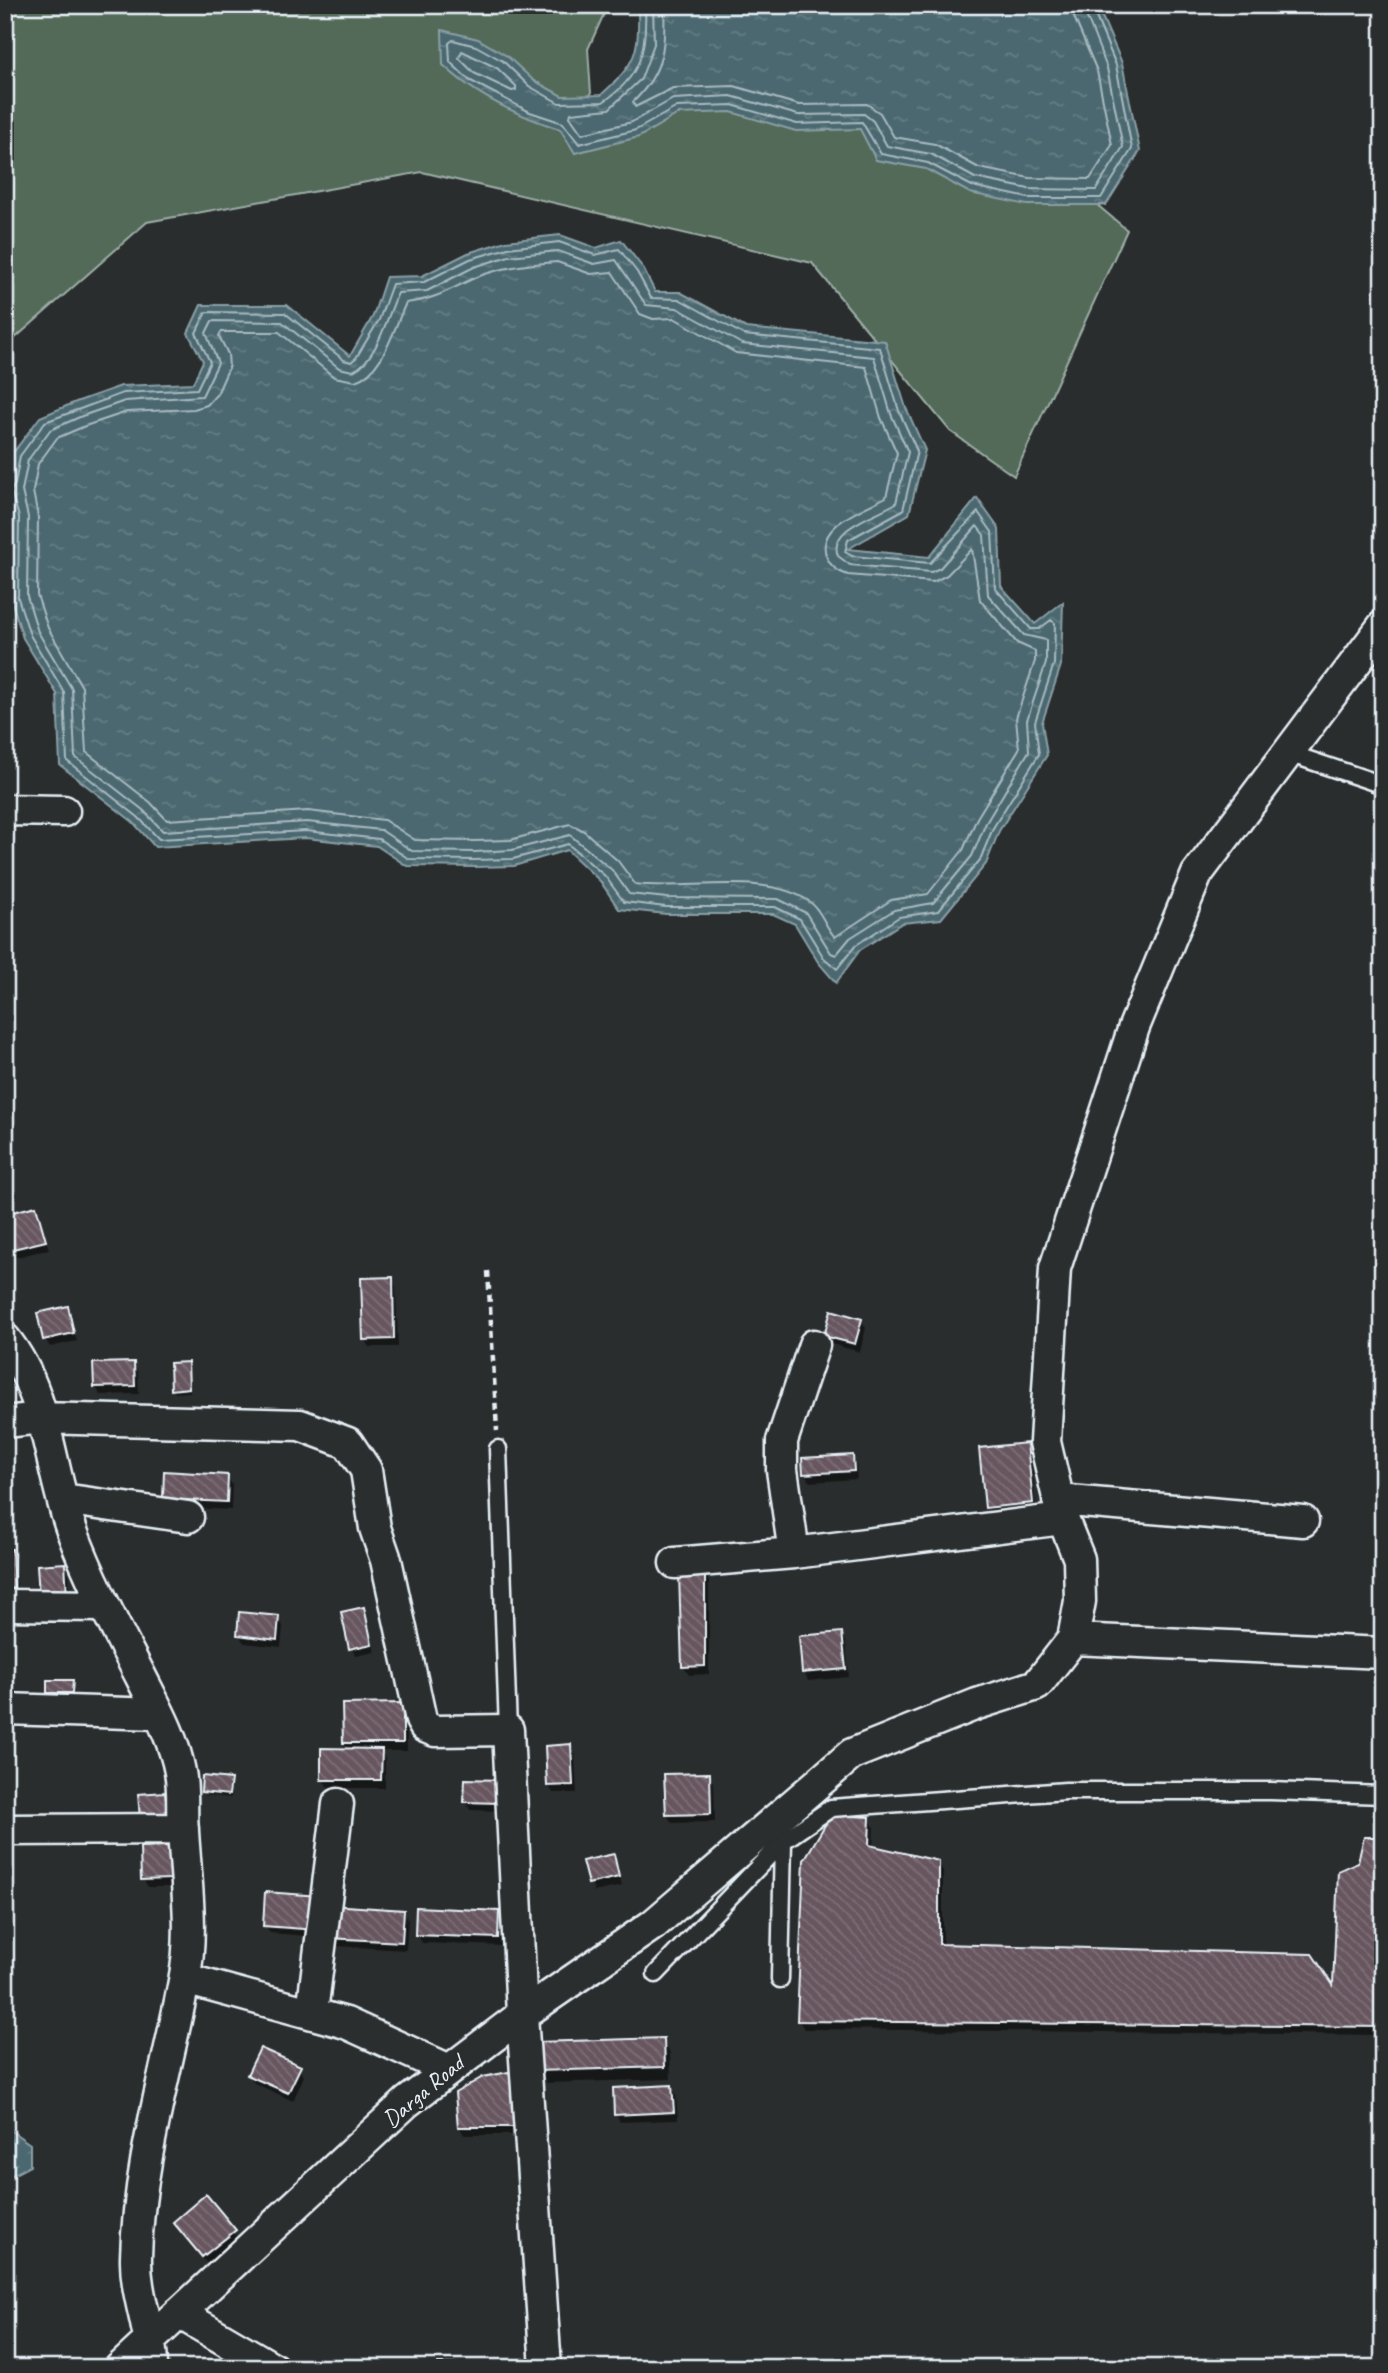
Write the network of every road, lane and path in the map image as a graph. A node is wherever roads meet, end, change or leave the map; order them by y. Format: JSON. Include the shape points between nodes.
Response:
{"nodes":[{"id":1,"x":1383,"y":626,"type":"edge"},
{"id":2,"x":1288,"y":753,"type":"junction"},
{"id":3,"x":1383,"y":785,"type":"edge"},
{"id":4,"x":5,"y":810,"type":"edge"},
{"id":5,"x":64,"y":811,"type":"dead end"},
{"id":6,"x":488,"y":1270,"type":"dead end"},
{"id":7,"x":5,"y":1339,"type":"edge"},
{"id":8,"x":814,"y":1345,"type":"dead end"},
{"id":9,"x":41,"y":1418,"type":"junction"},
{"id":10,"x":5,"y":1422,"type":"edge"},
{"id":11,"x":498,"y":1449,"type":"joint"},
{"id":12,"x":63,"y":1499,"type":"junction"},
{"id":13,"x":1060,"y":1509,"type":"junction"},
{"id":14,"x":188,"y":1517,"type":"dead end"},
{"id":15,"x":1303,"y":1521,"type":"dead end"},
{"id":16,"x":793,"y":1553,"type":"junction"},
{"id":17,"x":675,"y":1563,"type":"dead end"},
{"id":18,"x":5,"y":1605,"type":"edge"},
{"id":19,"x":104,"y":1606,"type":"junction"},
{"id":20,"x":1073,"y":1639,"type":"junction"},
{"id":21,"x":1383,"y":1653,"type":"edge"},
{"id":22,"x":5,"y":1709,"type":"edge"},
{"id":23,"x":159,"y":1714,"type":"junction"},
{"id":24,"x":508,"y":1730,"type":"junction"},
{"id":25,"x":1383,"y":1795,"type":"edge"},
{"id":26,"x":338,"y":1804,"type":"dead end"},
{"id":27,"x":183,"y":1829,"type":"junction"},
{"id":28,"x":5,"y":1830,"type":"edge"},
{"id":29,"x":777,"y":1832,"type":"junction"},
{"id":30,"x":656,"y":1974,"type":"dead end"},
{"id":31,"x":185,"y":1979,"type":"junction"},
{"id":32,"x":780,"y":1979,"type":"dead end"},
{"id":33,"x":312,"y":2012,"type":"junction"},
{"id":34,"x":522,"y":2015,"type":"junction"},
{"id":35,"x":447,"y":2069,"type":"junction"},
{"id":36,"x":179,"y":2313,"type":"junction"},
{"id":37,"x":152,"y":2353,"type":"edge"},
{"id":38,"x":120,"y":2368,"type":"edge"},
{"id":39,"x":273,"y":2368,"type":"edge"},
{"id":40,"x":546,"y":2368,"type":"edge"}],
"edges":[{"from":1,"to":2,"type":"street"},
{"from":2,"to":3,"type":"lane"},
{"from":2,"to":13,"type":"street","via":[[1197,874],[1133,1027],[1055,1268],[1045,1442]]},
{"from":4,"to":5,"type":"street"},
{"from":6,"to":11,"type":"path"},
{"from":7,"to":9,"type":"street","via":[[17,1354]]},
{"from":8,"to":16,"type":"street","via":[[782,1441]]},
{"from":9,"to":10,"type":"street"},
{"from":9,"to":12,"type":"street"},
{"from":9,"to":24,"type":"street","via":[[300,1424],[348,1443],[366,1470],[421,1720],[435,1731]]},
{"from":11,"to":24,"type":"lane"},
{"from":12,"to":14,"type":"street"},
{"from":12,"to":19,"type":"street"},
{"from":13,"to":15,"type":"street"},
{"from":13,"to":16,"type":"street"},
{"from":13,"to":20,"type":"street","via":[[1079,1559],[1080,1601]]},
{"from":16,"to":17,"type":"street"},
{"from":18,"to":19,"type":"street"},
{"from":19,"to":23,"type":"street"},
{"from":20,"to":21,"type":"street"},
{"from":20,"to":29,"type":"street","name":"Darga Road","via":[[1037,1685],[852,1754]]},
{"from":22,"to":23,"type":"street"},
{"from":23,"to":27,"type":"street","via":[[180,1771]]},
{"from":24,"to":34,"type":"street"},
{"from":25,"to":29,"type":"lane","via":[[1066,1791],[831,1808]]},
{"from":26,"to":33,"type":"street"},
{"from":27,"to":28,"type":"street"},
{"from":27,"to":31,"type":"street","via":[[190,1912]]},
{"from":29,"to":30,"type":"lane"},
{"from":29,"to":32,"type":"lane"},
{"from":29,"to":34,"type":"street","name":"Darga Road"},
{"from":31,"to":33,"type":"street"},
{"from":31,"to":37,"type":"street","via":[[145,2171],[136,2256],[138,2295]]},
{"from":33,"to":35,"type":"street","via":[[346,2022]]},
{"from":34,"to":35,"type":"street","name":"Darga Road"},
{"from":34,"to":40,"type":"street"},
{"from":35,"to":36,"type":"street","name":"Darga Road"},
{"from":36,"to":37,"type":"street","name":"Darga Road"},
{"from":36,"to":39,"type":"street"},
{"from":37,"to":38,"type":"street","name":"Darga Road"}]}
